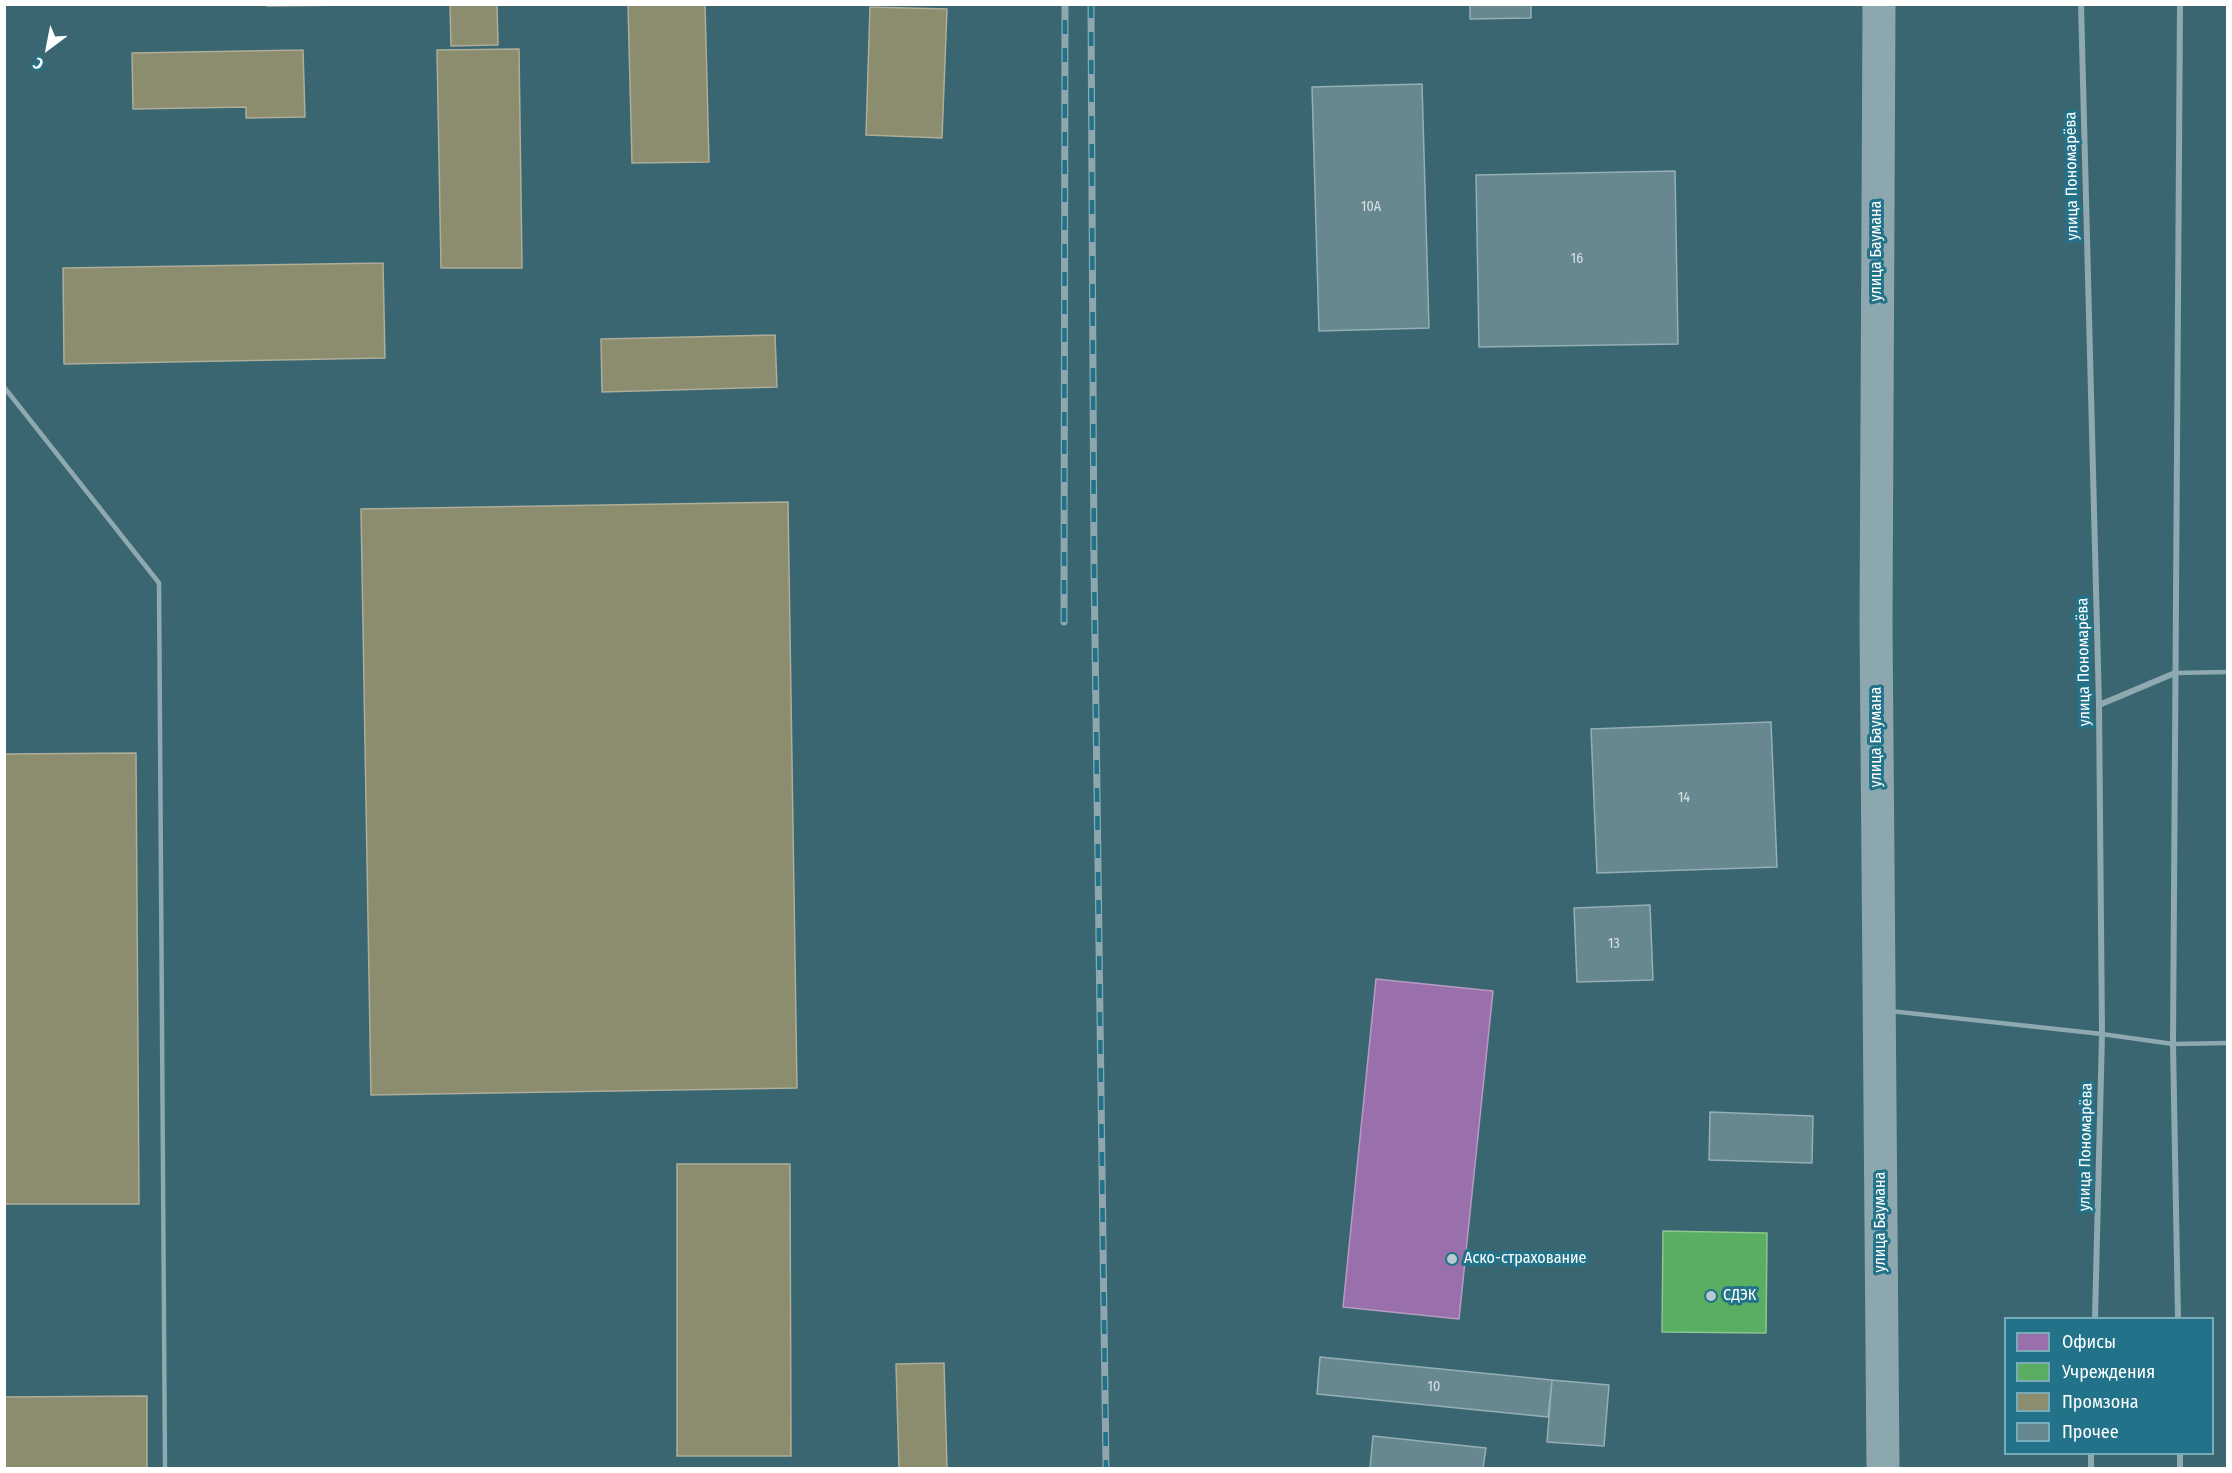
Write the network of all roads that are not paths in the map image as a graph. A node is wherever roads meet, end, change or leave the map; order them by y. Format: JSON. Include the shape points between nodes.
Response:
{"nodes":[{"id":1,"x":1879,"y":4,"type":"edge"},
{"id":2,"x":2081,"y":4,"type":"edge"},
{"id":3,"x":2180,"y":4,"type":"edge"},
{"id":4,"x":4,"y":387,"type":"edge"},
{"id":5,"x":2228,"y":672,"type":"edge"},
{"id":6,"x":2175,"y":673,"type":"junction"},
{"id":7,"x":2099,"y":705,"type":"junction"},
{"id":8,"x":1879,"y":1010,"type":"junction"},
{"id":9,"x":2102,"y":1034,"type":"junction"},
{"id":10,"x":2228,"y":1043,"type":"edge"},
{"id":11,"x":2173,"y":1044,"type":"junction"},
{"id":12,"x":2095,"y":1317,"type":"edge"},
{"id":13,"x":2178,"y":1317,"type":"edge"},
{"id":14,"x":165,"y":1468,"type":"edge"},
{"id":15,"x":1883,"y":1468,"type":"edge"}],
"edges":[{"from":1,"to":8,"type":"main road","name":"улица Баумана"},
{"from":2,"to":7,"type":"street","name":"улица Пономарёва"},
{"from":3,"to":6,"type":"street"},
{"from":4,"to":14,"type":"lane","via":[[159,583]]},
{"from":5,"to":6,"type":"lane"},
{"from":6,"to":7,"type":"street"},
{"from":6,"to":11,"type":"street"},
{"from":7,"to":9,"type":"street","name":"улица Пономарёва"},
{"from":8,"to":9,"type":"lane"},
{"from":8,"to":15,"type":"main road","name":"улица Баумана"},
{"from":9,"to":11,"type":"lane"},
{"from":9,"to":12,"type":"street","name":"улица Пономарёва"},
{"from":10,"to":11,"type":"lane"},
{"from":11,"to":13,"type":"street"}]}
